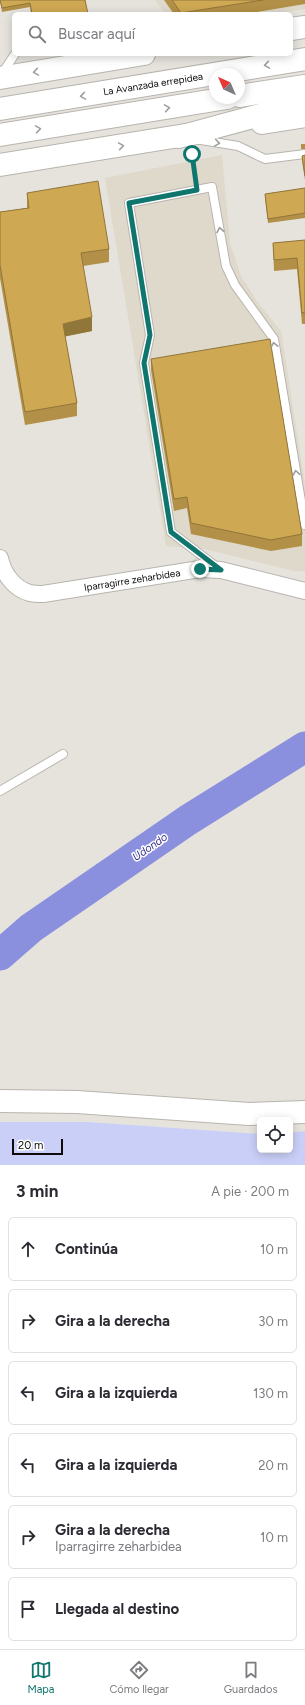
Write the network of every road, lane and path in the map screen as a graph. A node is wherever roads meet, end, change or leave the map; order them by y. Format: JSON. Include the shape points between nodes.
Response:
{"nodes":[{"id":1,"x":305,"y":27,"type":"edge"},
{"id":2,"x":293,"y":29,"type":"edge"},
{"id":3,"x":14,"y":56,"type":"edge"},
{"id":4,"x":131,"y":56,"type":"edge"},
{"id":5,"x":305,"y":59,"type":"edge"},
{"id":6,"x":0,"y":77,"type":"edge"},
{"id":7,"x":305,"y":86,"type":"edge"},
{"id":8,"x":245,"y":95,"type":"edge"},
{"id":9,"x":209,"y":101,"type":"edge"},
{"id":10,"x":305,"y":103,"type":"edge"},
{"id":11,"x":0,"y":109,"type":"edge"},
{"id":12,"x":305,"y":116,"type":"edge"},
{"id":13,"x":0,"y":135,"type":"edge"},
{"id":14,"x":179,"y":137,"type":"junction"},
{"id":15,"x":97,"y":150,"type":"junction"},
{"id":16,"x":192,"y":154,"type":"dead end"},
{"id":17,"x":305,"y":154,"type":"edge"},
{"id":18,"x":0,"y":165,"type":"edge"},
{"id":19,"x":0,"y":175,"type":"edge"},
{"id":20,"x":197,"y":190,"type":"junction"},
{"id":21,"x":164,"y":453,"type":"edge"},
{"id":22,"x":160,"y":463,"type":"junction"},
{"id":23,"x":305,"y":525,"type":"edge"},
{"id":24,"x":0,"y":558,"type":"edge"},
{"id":25,"x":221,"y":570,"type":"junction"},
{"id":26,"x":305,"y":591,"type":"edge"},
{"id":27,"x":63,"y":754,"type":"dead end"},
{"id":28,"x":0,"y":791,"type":"edge"},
{"id":29,"x":0,"y":1101,"type":"edge"},
{"id":30,"x":305,"y":1112,"type":"edge"}],
"edges":[{"from":1,"to":2,"type":"main road"},
{"from":3,"to":6,"type":"lane"},
{"from":4,"to":6,"type":"main road","one_way":true},
{"from":5,"to":11,"type":"main road","name":"La Avanzada errepidea","one_way":true},
{"from":7,"to":8,"type":"main road"},
{"from":13,"to":9,"type":"main road","one_way":true},
{"from":10,"to":14,"type":"main road"},
{"from":12,"to":14,"type":"main road"},
{"from":15,"to":14,"type":"main road","one_way":true},
{"from":14,"to":17,"type":"lane","one_way":true,"via":[[238,146],[265,159]]},
{"from":15,"to":18,"type":"main road"},
{"from":15,"to":19,"type":"street"},
{"from":16,"to":20,"type":"path"},
{"from":20,"to":22,"type":"lane","via":[[129,203],[150,335],[144,363]]},
{"from":23,"to":20,"type":"lane","one_way":true,"via":[[289,449],[274,339],[235,285],[226,266],[212,187]]},
{"from":21,"to":22,"type":"lane"},
{"from":22,"to":25,"type":"lane","via":[[171,532]]},
{"from":24,"to":25,"type":"street","name":"Iparragirre zeharbidea","via":[[8,578],[20,588],[36,594],[200,569]]},
{"from":25,"to":26,"type":"street","name":"Iparragirre zeharbidea"},
{"from":27,"to":28,"type":"lane"},
{"from":29,"to":30,"type":"main road","via":[[77,1102],[249,1114]]}]}
